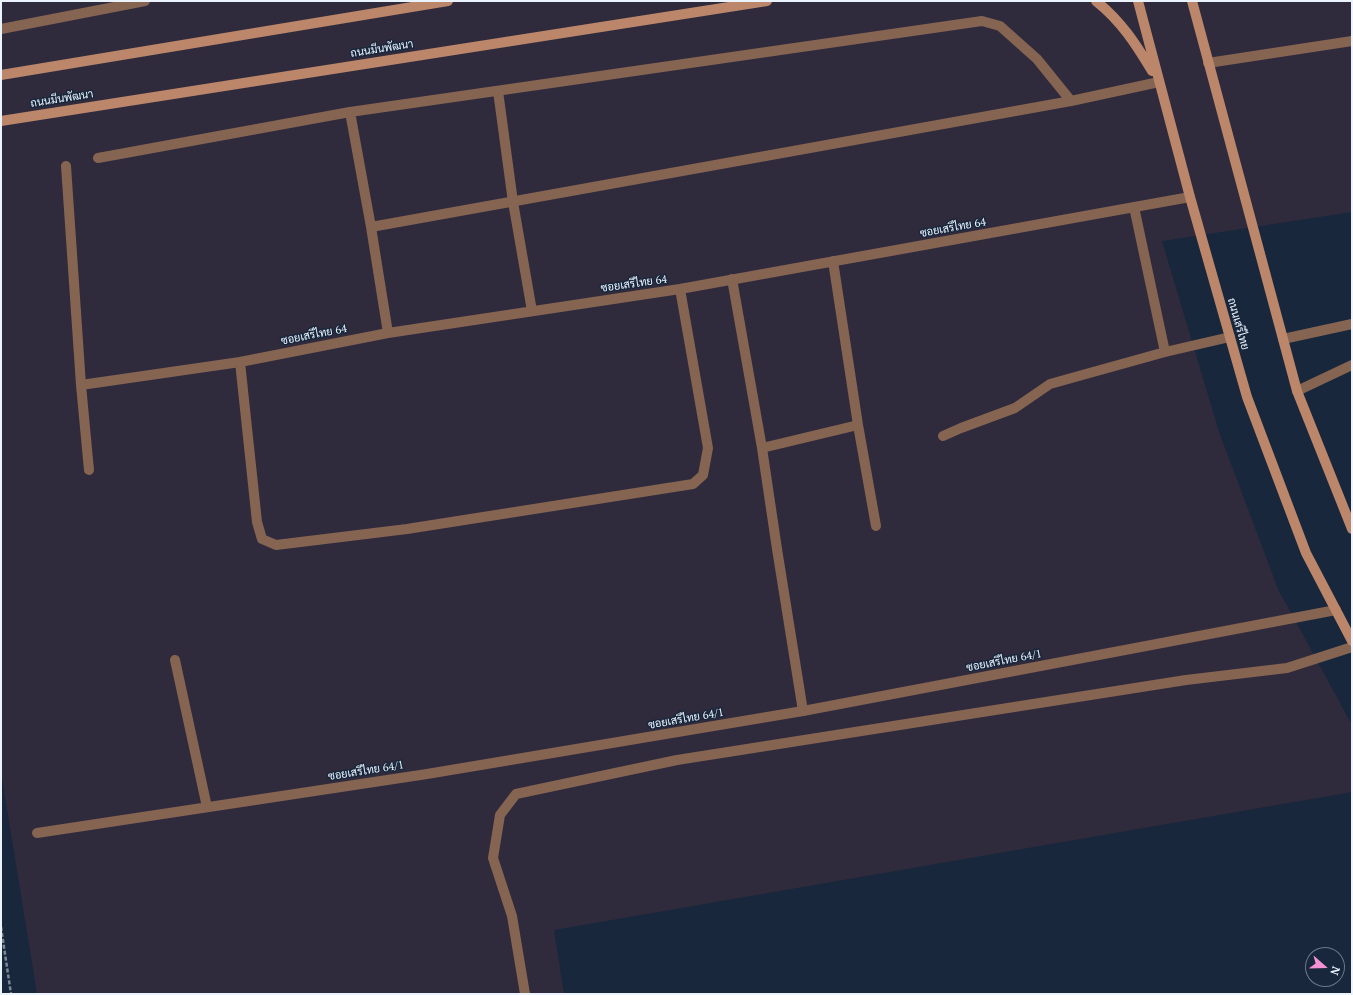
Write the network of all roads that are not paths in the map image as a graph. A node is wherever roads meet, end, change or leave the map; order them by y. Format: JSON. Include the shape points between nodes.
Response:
{"nodes":[{"id":1,"x":145,"y":1,"type":"edge"},
{"id":2,"x":448,"y":1,"type":"edge"},
{"id":3,"x":767,"y":1,"type":"edge"},
{"id":4,"x":1096,"y":1,"type":"edge"},
{"id":5,"x":1138,"y":1,"type":"edge"},
{"id":6,"x":1192,"y":1,"type":"edge"},
{"id":7,"x":1,"y":29,"type":"edge"},
{"id":8,"x":1352,"y":42,"type":"edge"},
{"id":9,"x":1208,"y":63,"type":"junction"},
{"id":10,"x":1,"y":75,"type":"edge"},
{"id":11,"x":1158,"y":82,"type":"junction"},
{"id":12,"x":498,"y":91,"type":"junction"},
{"id":13,"x":1071,"y":101,"type":"junction"},
{"id":14,"x":350,"y":112,"type":"junction"},
{"id":15,"x":1,"y":121,"type":"edge"},
{"id":16,"x":98,"y":158,"type":"dead end"},
{"id":17,"x":66,"y":166,"type":"dead end"},
{"id":18,"x":1190,"y":197,"type":"junction"},
{"id":19,"x":514,"y":202,"type":"junction"},
{"id":20,"x":1134,"y":207,"type":"junction"},
{"id":21,"x":371,"y":227,"type":"junction"},
{"id":22,"x":833,"y":261,"type":"junction"},
{"id":23,"x":732,"y":279,"type":"junction"},
{"id":24,"x":680,"y":289,"type":"junction"},
{"id":25,"x":532,"y":311,"type":"junction"},
{"id":26,"x":1352,"y":324,"type":"edge"},
{"id":27,"x":388,"y":333,"type":"junction"},
{"id":28,"x":1230,"y":337,"type":"junction"},
{"id":29,"x":1283,"y":339,"type":"junction"},
{"id":30,"x":1165,"y":352,"type":"junction"},
{"id":31,"x":240,"y":362,"type":"junction"},
{"id":32,"x":1352,"y":365,"type":"edge"},
{"id":33,"x":81,"y":385,"type":"junction"},
{"id":34,"x":1297,"y":391,"type":"junction"},
{"id":35,"x":858,"y":425,"type":"junction"},
{"id":36,"x":943,"y":436,"type":"dead end"},
{"id":37,"x":762,"y":448,"type":"junction"},
{"id":38,"x":89,"y":470,"type":"dead end"},
{"id":39,"x":876,"y":526,"type":"dead end"},
{"id":40,"x":1352,"y":529,"type":"edge"},
{"id":41,"x":1336,"y":610,"type":"junction"},
{"id":42,"x":1352,"y":641,"type":"edge"},
{"id":43,"x":1352,"y":647,"type":"edge"},
{"id":44,"x":175,"y":660,"type":"dead end"},
{"id":45,"x":803,"y":711,"type":"junction"},
{"id":46,"x":207,"y":807,"type":"junction"},
{"id":47,"x":37,"y":833,"type":"dead end"},
{"id":48,"x":525,"y":994,"type":"edge"}],
"edges":[{"from":1,"to":7,"type":"street"},
{"from":2,"to":10,"type":"main road"},
{"from":3,"to":15,"type":"main road","name":"ถนนมีนพัฒนา"},
{"from":4,"to":11,"type":"main road","via":[[1110,12],[1135,42]]},
{"from":5,"to":11,"type":"main road","name":"ถนนเสรีไทย"},
{"from":6,"to":9,"type":"main road"},
{"from":8,"to":9,"type":"street"},
{"from":9,"to":29,"type":"main road"},
{"from":11,"to":13,"type":"street"},
{"from":11,"to":18,"type":"main road","name":"ถนนเสรีไทย"},
{"from":12,"to":13,"type":"street","via":[[982,21],[1000,26],[1037,59]]},
{"from":12,"to":14,"type":"street"},
{"from":12,"to":19,"type":"street"},
{"from":13,"to":19,"type":"street"},
{"from":14,"to":16,"type":"street"},
{"from":14,"to":21,"type":"street"},
{"from":17,"to":33,"type":"street"},
{"from":18,"to":20,"type":"street","name":"ซอยเสรีไทย 64"},
{"from":18,"to":28,"type":"main road","name":"ถนนเสรีไทย"},
{"from":19,"to":21,"type":"street"},
{"from":19,"to":25,"type":"street"},
{"from":20,"to":22,"type":"street","name":"ซอยเสรีไทย 64"},
{"from":20,"to":30,"type":"street"},
{"from":21,"to":27,"type":"street"},
{"from":22,"to":23,"type":"street","name":"ซอยเสรีไทย 64"},
{"from":22,"to":35,"type":"street"},
{"from":23,"to":24,"type":"street","name":"ซอยเสรีไทย 64"},
{"from":23,"to":37,"type":"street"},
{"from":24,"to":25,"type":"street","name":"ซอยเสรีไทย 64"},
{"from":24,"to":31,"type":"street","via":[[708,448],[703,475],[693,484],[408,529],[276,545],[262,539],[257,522]]},
{"from":25,"to":27,"type":"street","name":"ซอยเสรีไทย 64"},
{"from":26,"to":29,"type":"street"},
{"from":27,"to":31,"type":"street","name":"ซอยเสรีไทย 64"},
{"from":28,"to":30,"type":"street"},
{"from":28,"to":41,"type":"main road","name":"ถนนเสรีไทย","via":[[1246,397],[1303,546]]},
{"from":29,"to":34,"type":"main road"},
{"from":30,"to":36,"type":"street","via":[[1050,384],[1015,408]]},
{"from":31,"to":33,"type":"street","name":"ซอยเสรีไทย 64"},
{"from":32,"to":34,"type":"street"},
{"from":33,"to":38,"type":"street"},
{"from":34,"to":40,"type":"main road"},
{"from":35,"to":37,"type":"street"},
{"from":35,"to":39,"type":"street"},
{"from":37,"to":45,"type":"street"},
{"from":41,"to":42,"type":"main road","name":"ถนนเสรีไทย"},
{"from":41,"to":45,"type":"street","name":"ซอยเสรีไทย 64/1"},
{"from":43,"to":48,"type":"street","via":[[1287,668],[1186,680],[684,758],[516,794],[500,815],[492,858],[512,916]]},
{"from":44,"to":46,"type":"street"},
{"from":45,"to":46,"type":"street","name":"ซอยเสรีไทย 64/1","via":[[427,774]]},
{"from":46,"to":47,"type":"street","name":"ซอยเสรีไทย 64/1"}]}
